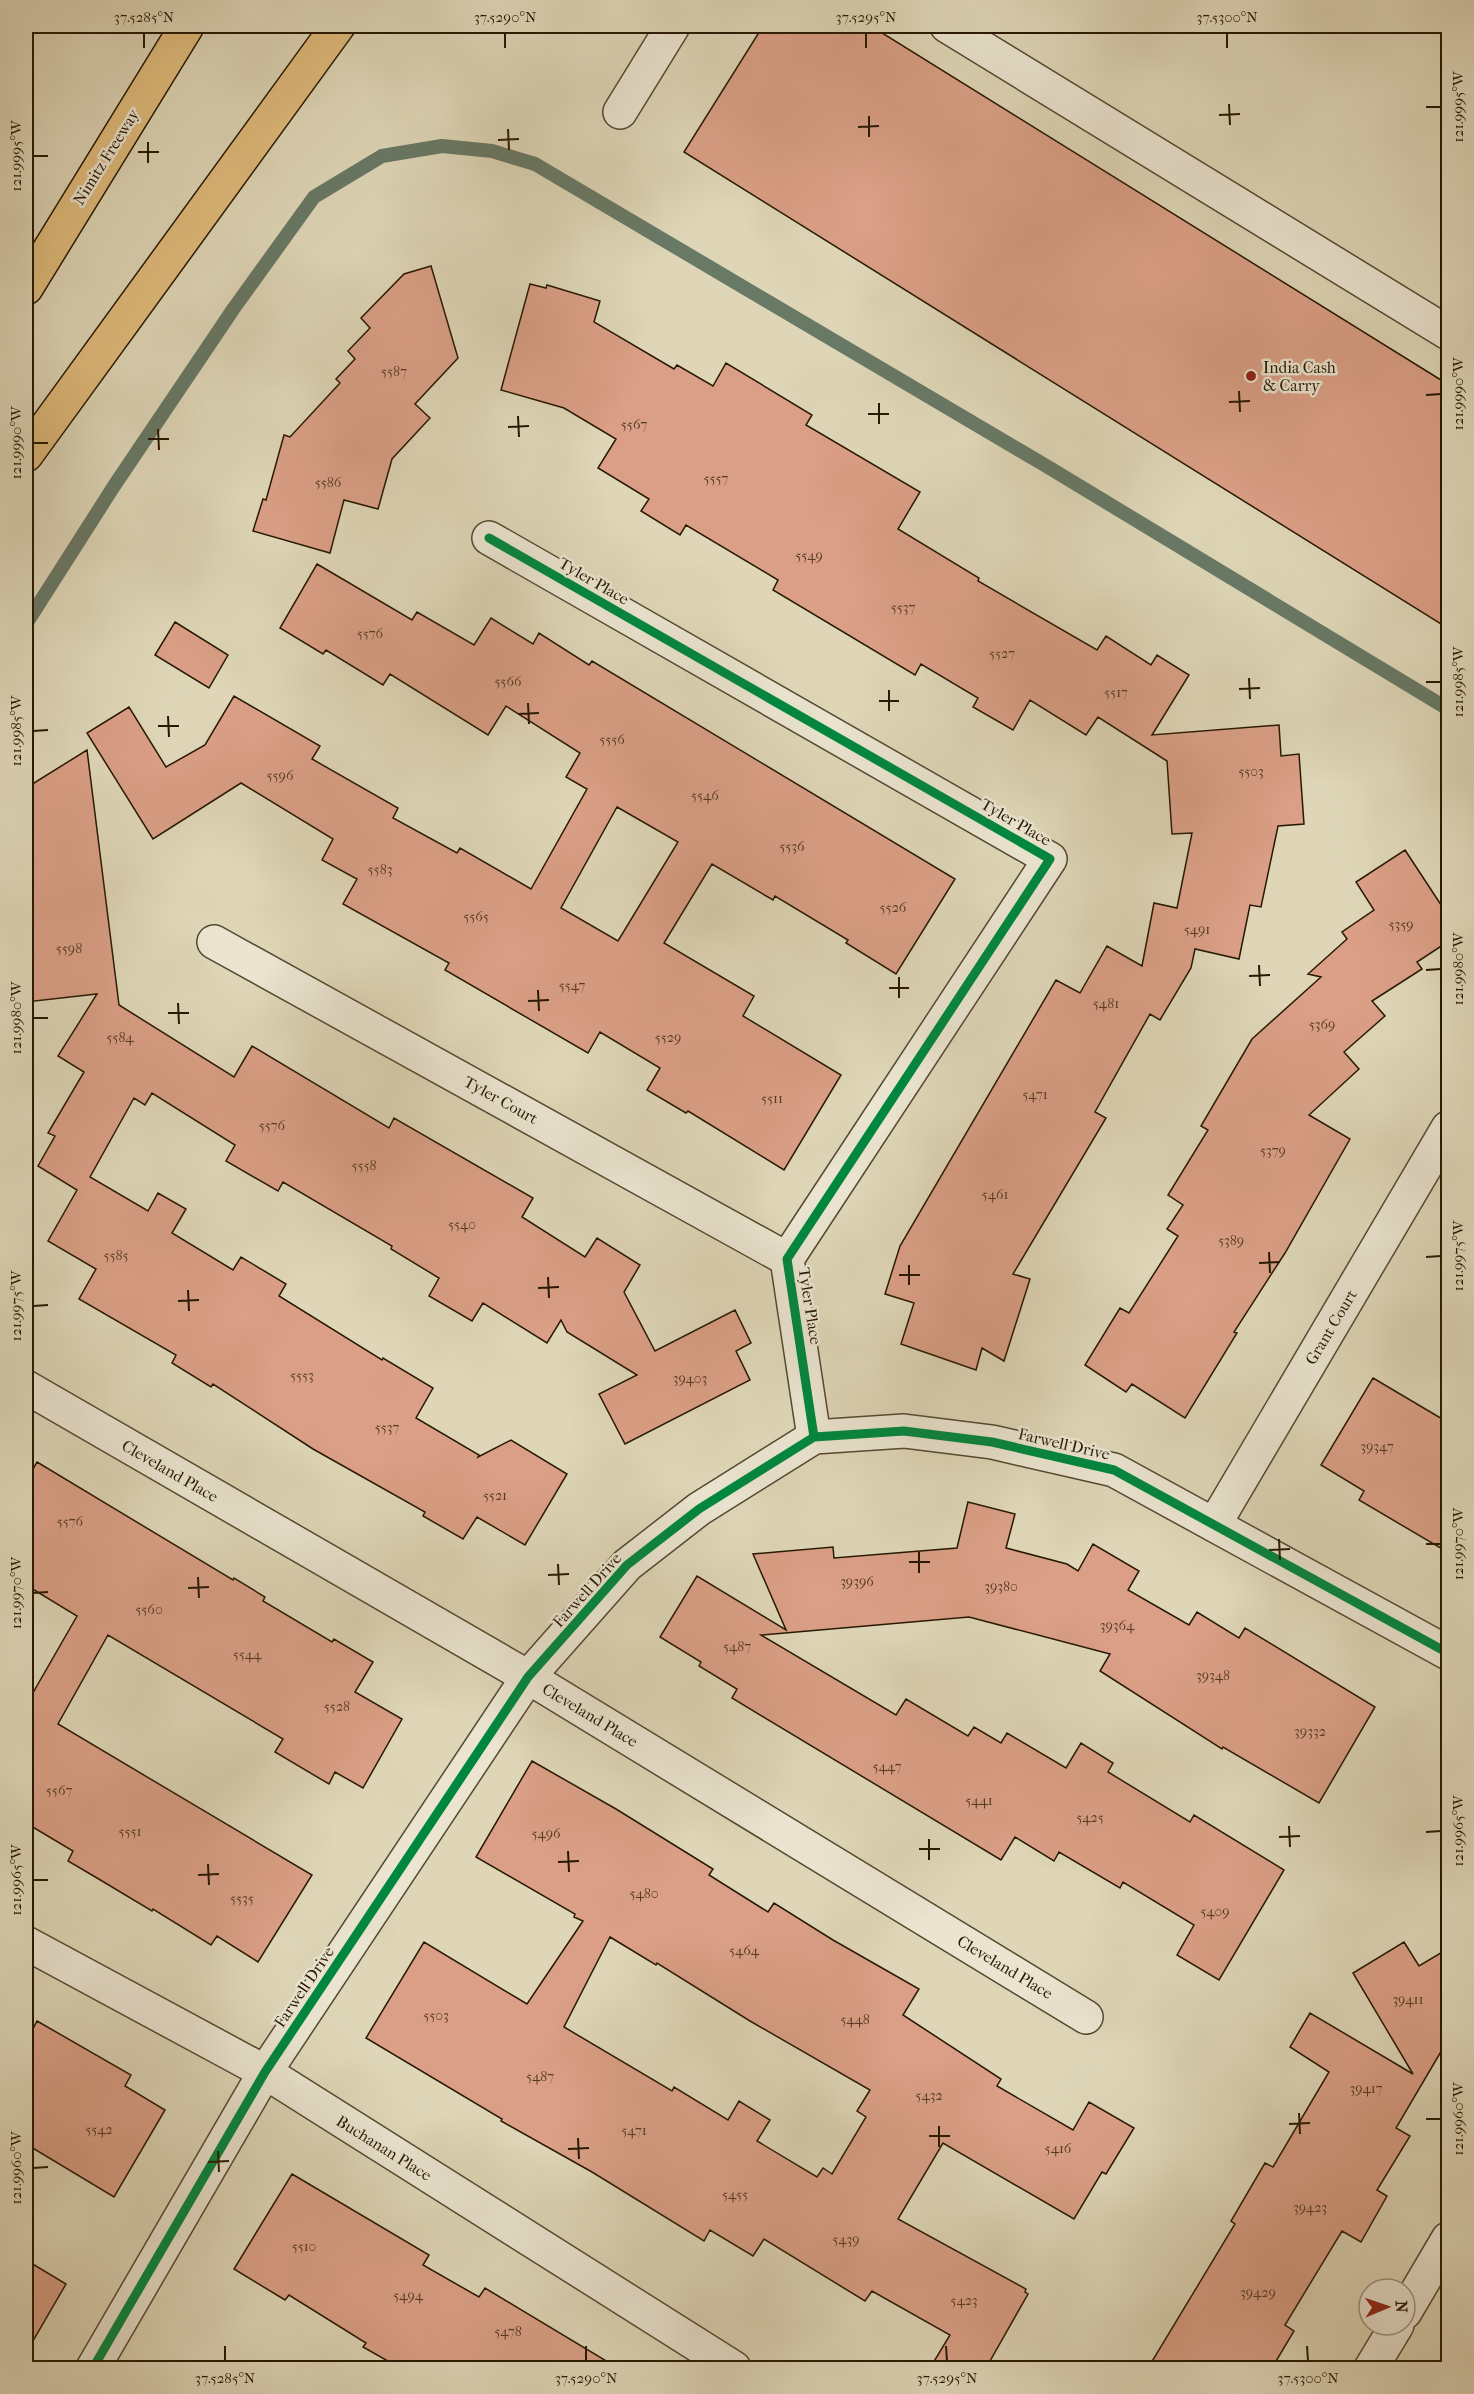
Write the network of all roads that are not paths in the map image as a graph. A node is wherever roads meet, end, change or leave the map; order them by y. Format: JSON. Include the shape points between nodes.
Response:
{"nodes":[{"id":1,"x":187,"y":26,"type":"edge"},
{"id":2,"x":338,"y":26,"type":"edge"},
{"id":3,"x":673,"y":26,"type":"edge"},
{"id":4,"x":947,"y":26,"type":"edge"},
{"id":5,"x":620,"y":112,"type":"dead end"},
{"id":6,"x":26,"y":288,"type":"edge"},
{"id":7,"x":1449,"y":333,"type":"edge"},
{"id":8,"x":26,"y":454,"type":"edge"},
{"id":9,"x":489,"y":538,"type":"dead end"},
{"id":10,"x":214,"y":942,"type":"dead end"},
{"id":11,"x":1449,"y":1128,"type":"edge"},
{"id":12,"x":787,"y":1259,"type":"junction"},
{"id":13,"x":26,"y":1387,"type":"edge"},
{"id":14,"x":814,"y":1437,"type":"junction"},
{"id":15,"x":1214,"y":1525,"type":"junction"},
{"id":16,"x":1449,"y":1653,"type":"edge"},
{"id":17,"x":528,"y":1677,"type":"junction"},
{"id":18,"x":26,"y":1943,"type":"edge"},
{"id":19,"x":1086,"y":2017,"type":"dead end"},
{"id":20,"x":265,"y":2072,"type":"junction"},
{"id":21,"x":1449,"y":2239,"type":"edge"},
{"id":22,"x":1417,"y":2292,"type":"edge"},
{"id":23,"x":1390,"y":2337,"type":"edge"},
{"id":24,"x":93,"y":2368,"type":"edge"},
{"id":25,"x":734,"y":2368,"type":"edge"},
{"id":26,"x":1371,"y":2368,"type":"edge"}],
"edges":[{"from":1,"to":6,"type":"highway","name":"Nimitz Freeway"},
{"from":2,"to":8,"type":"highway"},
{"from":3,"to":5,"type":"street"},
{"from":4,"to":7,"type":"street"},
{"from":9,"to":12,"type":"street","name":"Tyler Place","via":[[1050,859]]},
{"from":10,"to":12,"type":"street","name":"Tyler Court"},
{"from":11,"to":15,"type":"street","name":"Grant Court"},
{"from":12,"to":14,"type":"street","name":"Tyler Place"},
{"from":13,"to":17,"type":"street","name":"Cleveland Place"},
{"from":14,"to":15,"type":"street","name":"Farwell Drive","via":[[904,1431],[992,1442],[1114,1470]]},
{"from":14,"to":17,"type":"street","name":"Farwell Drive","via":[[699,1509],[627,1565]]},
{"from":15,"to":16,"type":"street","name":"Farwell Drive"},
{"from":17,"to":19,"type":"street","name":"Cleveland Place"},
{"from":17,"to":20,"type":"street","name":"Farwell Drive"},
{"from":18,"to":20,"type":"street","name":"Buchanan Place"},
{"from":20,"to":24,"type":"street","name":"Farwell Drive"},
{"from":20,"to":25,"type":"street","name":"Buchanan Place"},
{"from":21,"to":22,"type":"street"},
{"from":23,"to":26,"type":"street"}]}
